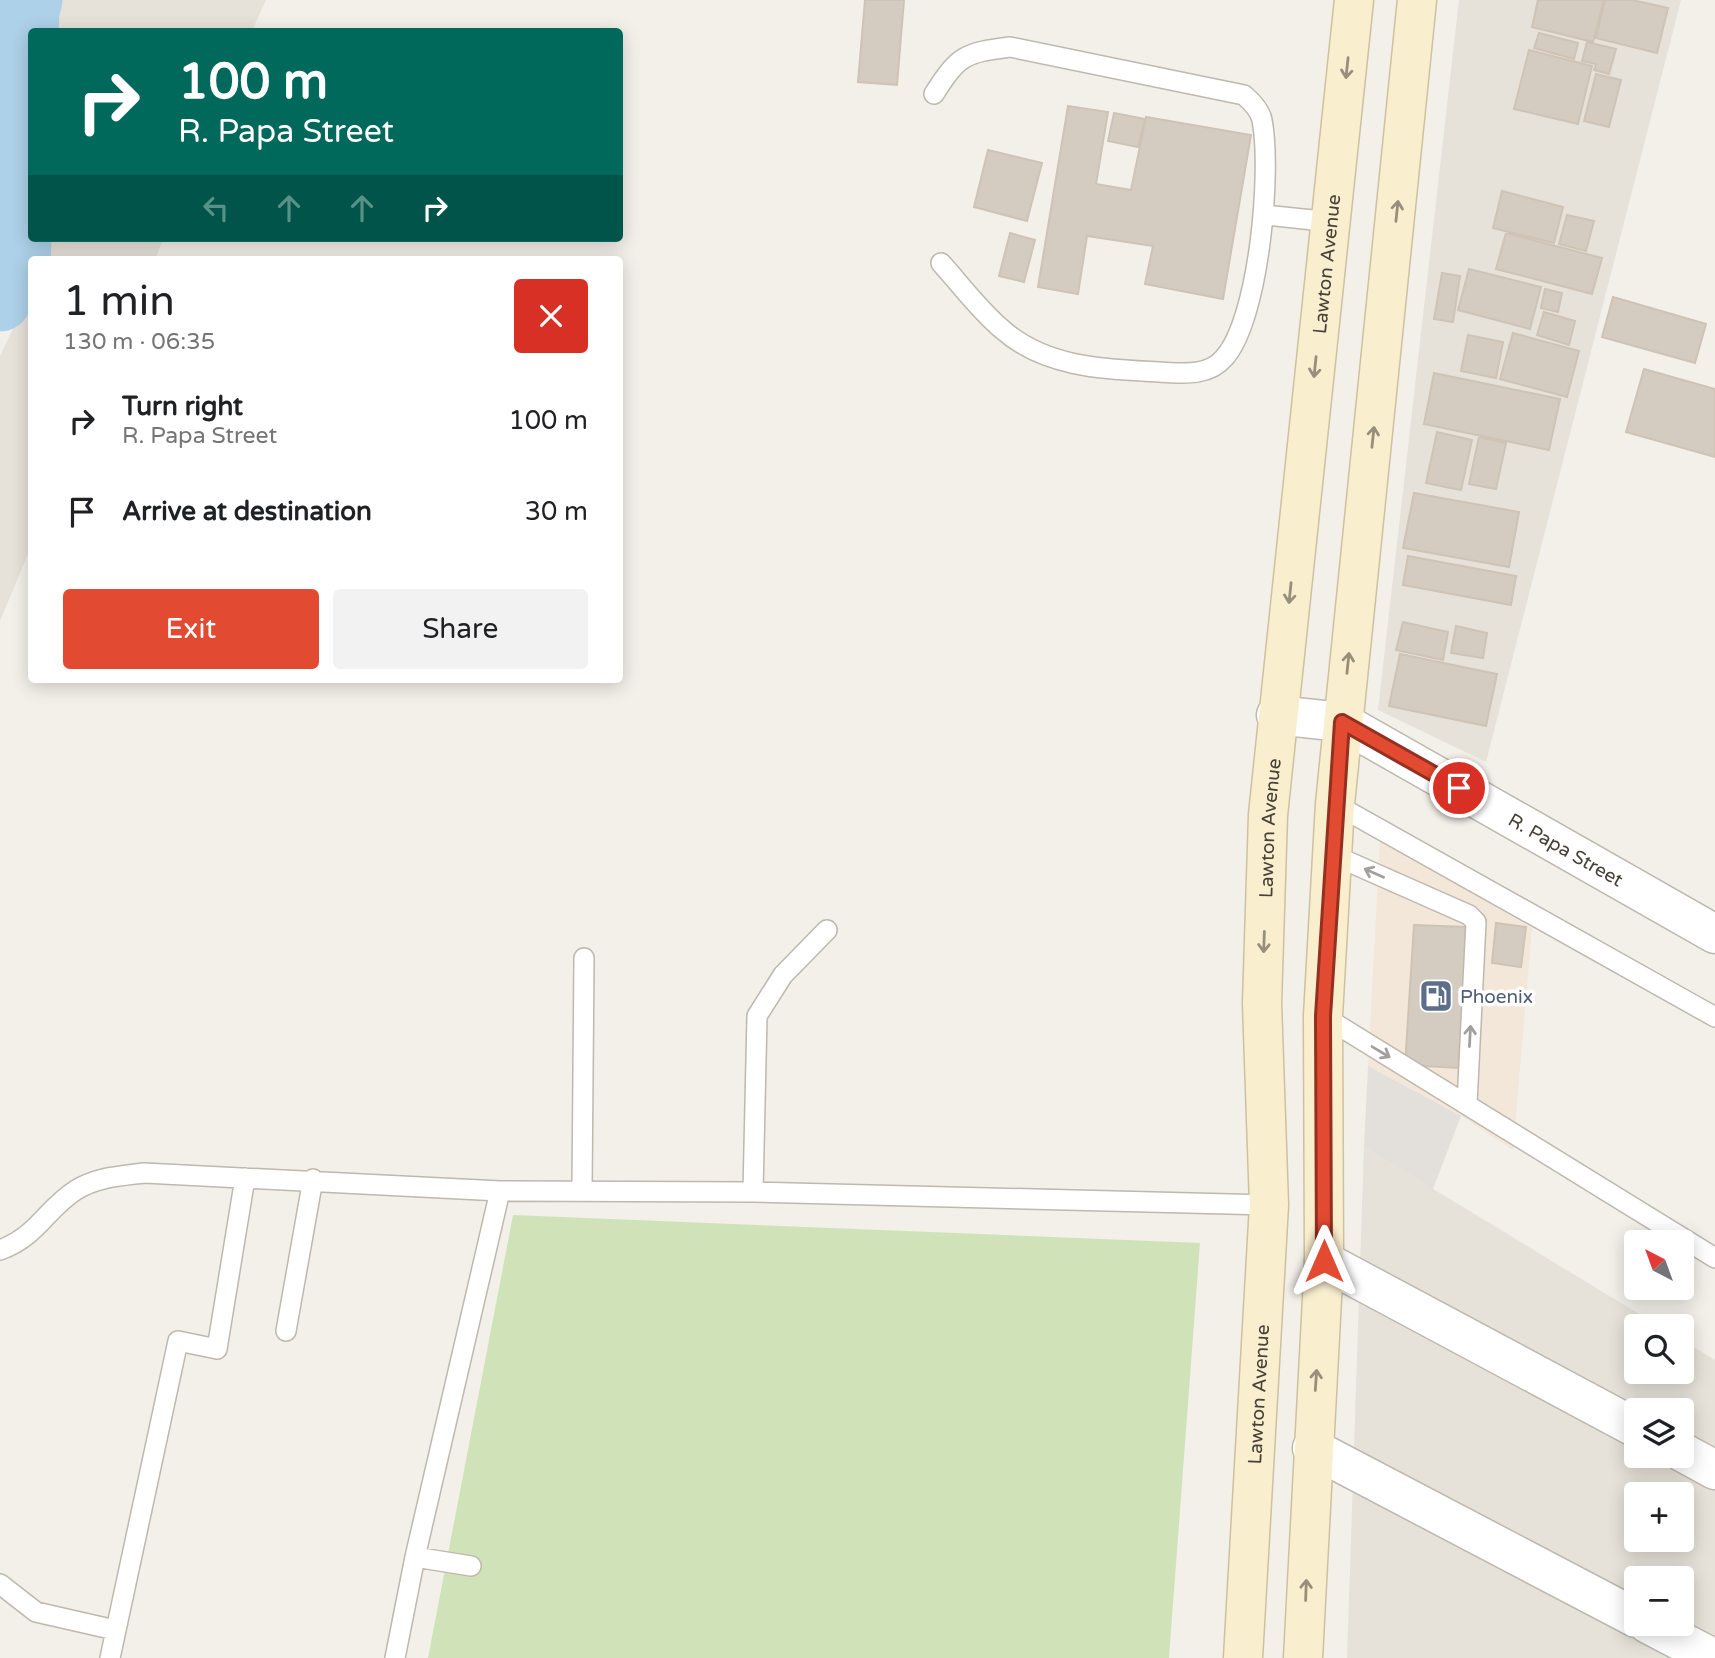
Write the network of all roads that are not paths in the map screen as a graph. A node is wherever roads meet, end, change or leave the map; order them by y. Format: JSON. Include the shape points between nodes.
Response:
{"nodes":[{"id":1,"x":1354,"y":0,"type":"edge"},
{"id":2,"x":1417,"y":0,"type":"edge"},
{"id":3,"x":934,"y":94,"type":"dead end"},
{"id":4,"x":1265,"y":215,"type":"junction"},
{"id":5,"x":1332,"y":222,"type":"junction"},
{"id":6,"x":941,"y":263,"type":"dead end"},
{"id":7,"x":1276,"y":715,"type":"junction"},
{"id":8,"x":1342,"y":722,"type":"junction"},
{"id":9,"x":1335,"y":804,"type":"junction"},
{"id":10,"x":1331,"y":853,"type":"junction"},
{"id":11,"x":828,"y":930,"type":"dead end"},
{"id":12,"x":1715,"y":934,"type":"edge"},
{"id":13,"x":583,"y":958,"type":"dead end"},
{"id":14,"x":1323,"y":1016,"type":"junction"},
{"id":15,"x":1715,"y":1017,"type":"edge"},
{"id":16,"x":1467,"y":1104,"type":"junction"},
{"id":17,"x":245,"y":1178,"type":"junction"},
{"id":18,"x":313,"y":1179,"type":"junction"},
{"id":19,"x":582,"y":1190,"type":"junction"},
{"id":20,"x":500,"y":1191,"type":"junction"},
{"id":21,"x":752,"y":1192,"type":"junction"},
{"id":22,"x":1269,"y":1205,"type":"junction"},
{"id":23,"x":0,"y":1250,"type":"edge"},
{"id":24,"x":1715,"y":1258,"type":"edge"},
{"id":25,"x":1324,"y":1261,"type":"junction"},
{"id":26,"x":286,"y":1331,"type":"dead end"},
{"id":27,"x":1624,"y":1422,"type":"edge"},
{"id":28,"x":1312,"y":1448,"type":"junction"},
{"id":29,"x":1694,"y":1459,"type":"edge"},
{"id":30,"x":1715,"y":1470,"type":"edge"},
{"id":31,"x":415,"y":1557,"type":"junction"},
{"id":32,"x":471,"y":1566,"type":"dead end"},
{"id":33,"x":0,"y":1584,"type":"edge"},
{"id":34,"x":1624,"y":1612,"type":"edge"},
{"id":35,"x":115,"y":1630,"type":"junction"},
{"id":36,"x":1671,"y":1636,"type":"edge"},
{"id":37,"x":110,"y":1658,"type":"edge"},
{"id":38,"x":395,"y":1658,"type":"edge"},
{"id":39,"x":1243,"y":1658,"type":"edge"},
{"id":40,"x":1303,"y":1658,"type":"edge"},
{"id":41,"x":1713,"y":1658,"type":"edge"}],
"edges":[{"from":1,"to":5,"type":"main road","name":"Lawton Avenue","one_way":true},
{"from":8,"to":2,"type":"main road","one_way":true},
{"from":3,"to":4,"type":"lane","via":[[954,63],[975,52],[1010,47],[1244,95],[1262,119]]},
{"from":4,"to":5,"type":"lane"},
{"from":4,"to":6,"type":"lane","via":[[1241,334],[1223,360],[1197,373],[1089,369],[1045,355],[1004,332]]},
{"from":5,"to":7,"type":"main road","name":"Lawton Avenue","one_way":true},
{"from":7,"to":8,"type":"street"},
{"from":7,"to":22,"type":"main road","name":"Lawton Avenue","one_way":true,"via":[[1262,1003]]},
{"from":8,"to":9,"type":"main road"},
{"from":8,"to":12,"type":"street","name":"R. Papa Street"},
{"from":9,"to":10,"type":"main road"},
{"from":9,"to":15,"type":"lane"},
{"from":10,"to":14,"type":"main road"},
{"from":16,"to":10,"type":"lane","one_way":true,"via":[[1476,922]]},
{"from":11,"to":21,"type":"lane","via":[[783,975],[757,1016]]},
{"from":13,"to":19,"type":"lane"},
{"from":14,"to":16,"type":"lane","one_way":true},
{"from":14,"to":25,"type":"main road"},
{"from":16,"to":24,"type":"lane"},
{"from":17,"to":18,"type":"lane"},
{"from":17,"to":23,"type":"lane","via":[[144,1173],[100,1179],[75,1191],[20,1242]]},
{"from":17,"to":35,"type":"lane","via":[[217,1349],[178,1341]]},
{"from":18,"to":20,"type":"lane"},
{"from":18,"to":26,"type":"lane"},
{"from":19,"to":20,"type":"lane"},
{"from":19,"to":21,"type":"lane"},
{"from":20,"to":31,"type":"lane"},
{"from":21,"to":22,"type":"lane"},
{"from":22,"to":39,"type":"main road","name":"Lawton Avenue"},
{"from":25,"to":27,"type":"street"},
{"from":28,"to":25,"type":"main road","one_way":true},
{"from":28,"to":34,"type":"street"},
{"from":40,"to":28,"type":"main road","one_way":true},
{"from":29,"to":30,"type":"street"},
{"from":31,"to":32,"type":"lane"},
{"from":31,"to":38,"type":"lane"},
{"from":33,"to":35,"type":"lane","via":[[36,1612]]},
{"from":35,"to":37,"type":"lane"},
{"from":36,"to":41,"type":"street"}]}
